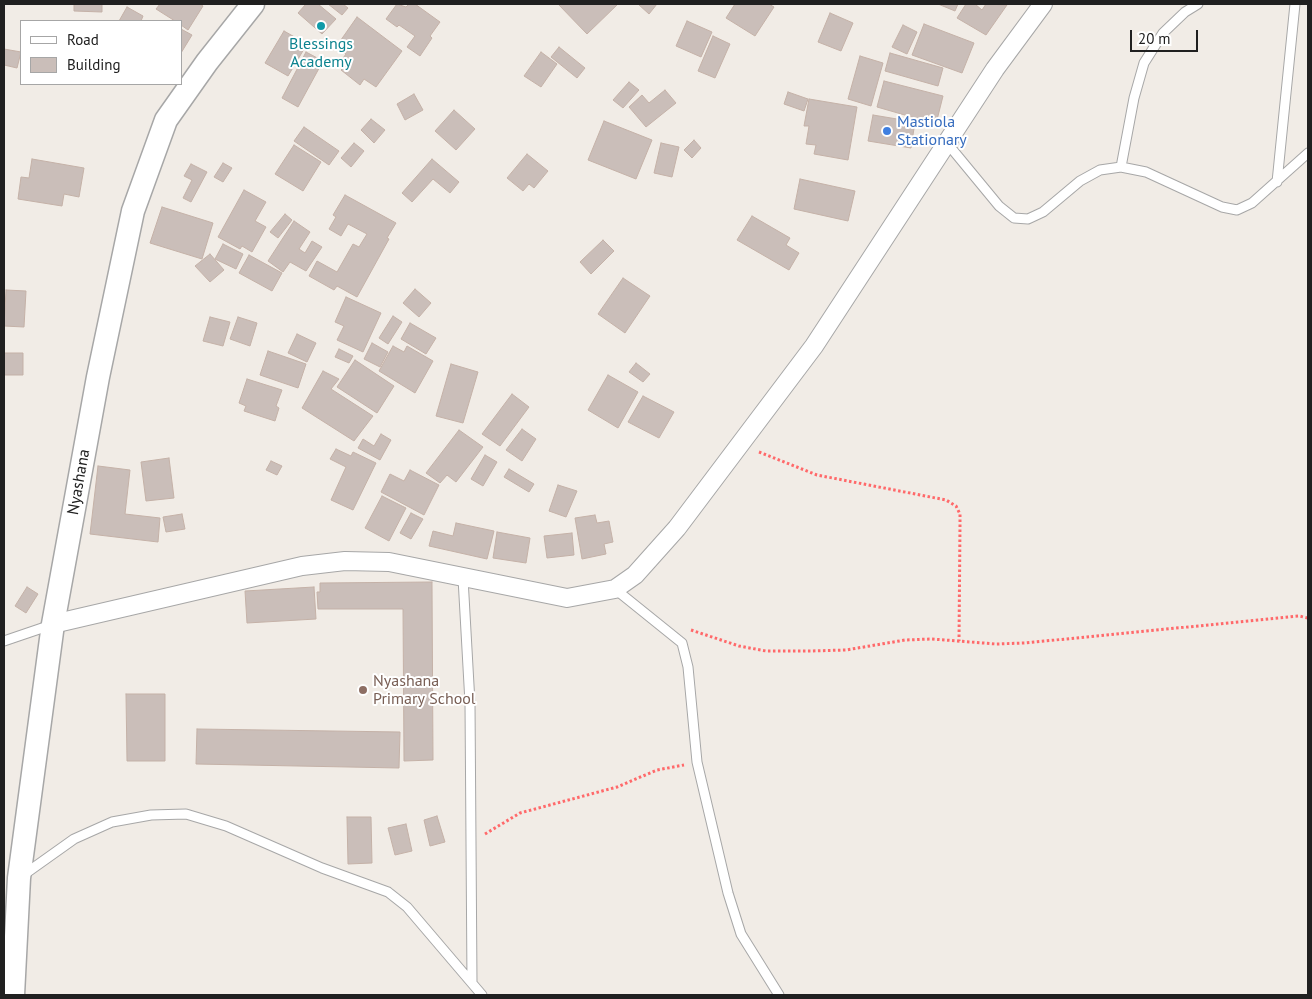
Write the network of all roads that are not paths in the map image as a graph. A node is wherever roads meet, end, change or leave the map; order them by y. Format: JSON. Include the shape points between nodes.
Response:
{"nodes":[{"id":1,"x":253,"y":4,"type":"edge"},
{"id":2,"x":1042,"y":4,"type":"edge"},
{"id":3,"x":1198,"y":4,"type":"edge"},
{"id":4,"x":1295,"y":4,"type":"edge"},
{"id":5,"x":947,"y":143,"type":"junction"},
{"id":6,"x":1308,"y":153,"type":"edge"},
{"id":7,"x":1121,"y":167,"type":"junction"},
{"id":8,"x":1277,"y":182,"type":"junction"},
{"id":9,"x":463,"y":578,"type":"junction"},
{"id":10,"x":615,"y":589,"type":"junction"},
{"id":11,"x":52,"y":624,"type":"junction"},
{"id":12,"x":4,"y":640,"type":"edge"},
{"id":13,"x":19,"y":878,"type":"junction"},
{"id":14,"x":10,"y":931,"type":"edge"},
{"id":15,"x":472,"y":983,"type":"junction"},
{"id":16,"x":13,"y":995,"type":"edge"},
{"id":17,"x":482,"y":995,"type":"edge"},
{"id":18,"x":779,"y":995,"type":"edge"}],
"edges":[{"from":1,"to":11,"type":"street","name":"Nyashana","via":[[166,120],[133,211]]},
{"from":2,"to":5,"type":"street"},
{"from":3,"to":7,"type":"lane","via":[[1163,33],[1144,63]]},
{"from":4,"to":8,"type":"lane"},
{"from":5,"to":7,"type":"lane","via":[[999,206],[1014,218],[1028,219],[1043,212],[1080,181],[1100,170]]},
{"from":5,"to":10,"type":"street","via":[[814,346],[677,528],[635,575]]},
{"from":6,"to":8,"type":"lane"},
{"from":7,"to":8,"type":"lane","via":[[1146,172],[1222,208],[1237,210],[1252,203]]},
{"from":9,"to":10,"type":"street","via":[[568,598]]},
{"from":9,"to":11,"type":"street","via":[[389,562],[345,561],[302,566]]},
{"from":9,"to":15,"type":"lane","via":[[470,703]]},
{"from":10,"to":18,"type":"lane","via":[[682,643],[697,762],[715,845],[741,934]]},
{"from":11,"to":12,"type":"lane"},
{"from":11,"to":13,"type":"street","name":"Nyashana"},
{"from":13,"to":14,"type":"street","name":"Nyashana"},
{"from":13,"to":15,"type":"lane","via":[[74,838],[112,822],[151,815],[186,814],[226,826],[322,868],[388,892],[407,907]]},
{"from":14,"to":16,"type":"street","name":"Nyashana"},
{"from":15,"to":17,"type":"lane"}]}
